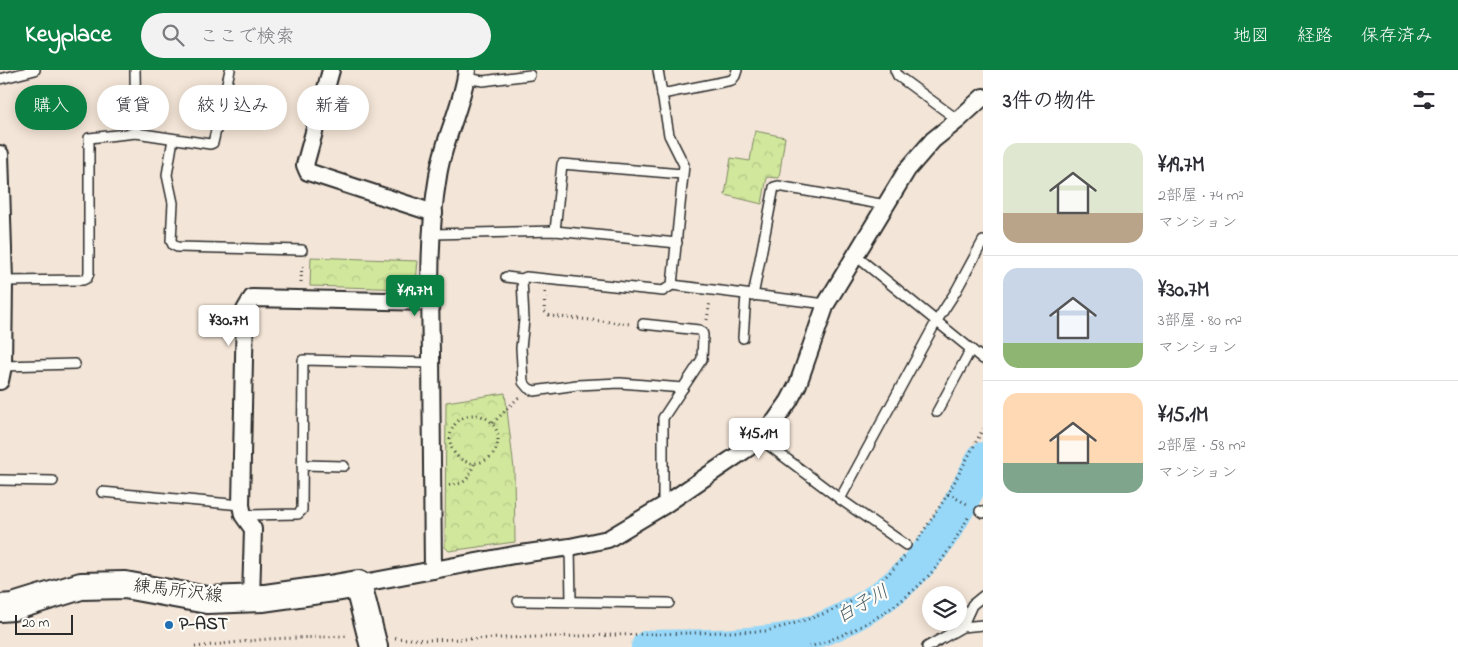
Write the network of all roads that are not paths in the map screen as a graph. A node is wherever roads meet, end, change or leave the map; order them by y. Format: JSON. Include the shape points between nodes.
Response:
{"nodes":[{"id":1,"x":35,"y":70,"type":"edge"},
{"id":2,"x":135,"y":70,"type":"edge"},
{"id":3,"x":230,"y":70,"type":"edge"},
{"id":4,"x":331,"y":70,"type":"edge"},
{"id":5,"x":658,"y":70,"type":"edge"},
{"id":6,"x":736,"y":70,"type":"edge"},
{"id":7,"x":895,"y":70,"type":"edge"},
{"id":8,"x":466,"y":74,"type":"edge"},
{"id":9,"x":530,"y":75,"type":"dead end"},
{"id":10,"x":0,"y":79,"type":"edge"},
{"id":11,"x":662,"y":94,"type":"junction"},
{"id":12,"x":983,"y":97,"type":"edge"},
{"id":13,"x":958,"y":120,"type":"junction"},
{"id":14,"x":136,"y":133,"type":"junction"},
{"id":15,"x":173,"y":139,"type":"junction"},
{"id":16,"x":0,"y":154,"type":"edge"},
{"id":17,"x":682,"y":174,"type":"junction"},
{"id":18,"x":1,"y":198,"type":"edge"},
{"id":19,"x":886,"y":205,"type":"junction"},
{"id":20,"x":434,"y":213,"type":"junction"},
{"id":21,"x":555,"y":232,"type":"junction"},
{"id":22,"x":433,"y":234,"type":"junction"},
{"id":23,"x":983,"y":241,"type":"edge"},
{"id":24,"x":677,"y":243,"type":"junction"},
{"id":25,"x":2,"y":244,"type":"edge"},
{"id":26,"x":302,"y":250,"type":"road end"},
{"id":27,"x":856,"y":256,"type":"junction"},
{"id":28,"x":506,"y":277,"type":"dead end"},
{"id":29,"x":522,"y":279,"type":"junction"},
{"id":30,"x":4,"y":281,"type":"junction"},
{"id":31,"x":672,"y":285,"type":"junction"},
{"id":32,"x":750,"y":296,"type":"junction"},
{"id":33,"x":430,"y":302,"type":"junction"},
{"id":34,"x":826,"y":304,"type":"junction"},
{"id":35,"x":2,"y":322,"type":"edge"},
{"id":36,"x":936,"y":322,"type":"junction"},
{"id":37,"x":644,"y":324,"type":"road end"},
{"id":38,"x":743,"y":338,"type":"dead end"},
{"id":39,"x":971,"y":349,"type":"junction"},
{"id":40,"x":983,"y":359,"type":"edge"},
{"id":41,"x":431,"y":363,"type":"junction"},
{"id":42,"x":75,"y":364,"type":"dead end"},
{"id":43,"x":1,"y":373,"type":"edge"},
{"id":44,"x":683,"y":388,"type":"junction"},
{"id":45,"x":937,"y":412,"type":"dead end"},
{"id":46,"x":760,"y":438,"type":"junction"},
{"id":47,"x":302,"y":465,"type":"junction"},
{"id":48,"x":344,"y":466,"type":"dead end"},
{"id":49,"x":0,"y":480,"type":"edge"},
{"id":50,"x":53,"y":481,"type":"dead end"},
{"id":51,"x":102,"y":492,"type":"dead end"},
{"id":52,"x":840,"y":499,"type":"junction"},
{"id":53,"x":664,"y":506,"type":"junction"},
{"id":54,"x":242,"y":510,"type":"junction"},
{"id":55,"x":906,"y":545,"type":"dead end"},
{"id":56,"x":570,"y":547,"type":"junction"},
{"id":57,"x":434,"y":570,"type":"junction"},
{"id":58,"x":358,"y":584,"type":"junction"},
{"id":59,"x":983,"y":596,"type":"edge"},
{"id":60,"x":251,"y":599,"type":"junction"},
{"id":61,"x":518,"y":601,"type":"dead end"},
{"id":62,"x":571,"y":601,"type":"junction"},
{"id":63,"x":669,"y":603,"type":"dead end"},
{"id":64,"x":0,"y":608,"type":"edge"},
{"id":65,"x":967,"y":616,"type":"edge"},
{"id":66,"x":983,"y":625,"type":"edge"},
{"id":67,"x":967,"y":627,"type":"edge"},
{"id":68,"x":955,"y":631,"type":"edge"},
{"id":69,"x":373,"y":643,"type":"edge"},
{"id":70,"x":927,"y":647,"type":"edge"}],
"edges":[{"from":1,"to":10,"type":"lane"},
{"from":2,"to":14,"type":"lane"},
{"from":3,"to":15,"type":"lane","via":[[213,143]]},
{"from":4,"to":20,"type":"street","via":[[305,165],[308,172]]},
{"from":5,"to":11,"type":"lane"},
{"from":6,"to":11,"type":"lane","via":[[732,80]]},
{"from":7,"to":13,"type":"lane","via":[[898,76]]},
{"from":8,"to":9,"type":"lane","via":[[483,80]]},
{"from":8,"to":20,"type":"street","via":[[438,175]]},
{"from":11,"to":17,"type":"lane","via":[[670,136],[684,165]]},
{"from":12,"to":13,"type":"street"},
{"from":13,"to":19,"type":"street","via":[[933,140],[907,170]]},
{"from":14,"to":15,"type":"lane"},
{"from":14,"to":30,"type":"lane","via":[[92,136],[88,140],[87,278]]},
{"from":15,"to":26,"type":"lane","via":[[167,175],[172,203],[173,245]]},
{"from":16,"to":18,"type":"street"},
{"from":17,"to":21,"type":"lane","via":[[562,164]]},
{"from":17,"to":24,"type":"lane"},
{"from":18,"to":25,"type":"street"},
{"from":19,"to":27,"type":"street"},
{"from":19,"to":32,"type":"lane","via":[[774,187]]},
{"from":20,"to":22,"type":"street"},
{"from":21,"to":22,"type":"lane"},
{"from":21,"to":24,"type":"lane"},
{"from":22,"to":33,"type":"street"},
{"from":23,"to":36,"type":"lane"},
{"from":24,"to":31,"type":"lane"},
{"from":25,"to":30,"type":"street"},
{"from":27,"to":34,"type":"street"},
{"from":27,"to":36,"type":"lane"},
{"from":28,"to":29,"type":"lane"},
{"from":29,"to":31,"type":"lane","via":[[662,291]]},
{"from":29,"to":44,"type":"lane","via":[[524,320],[521,348],[523,382],[528,388],[534,391],[620,383]]},
{"from":30,"to":35,"type":"street"},
{"from":31,"to":32,"type":"lane"},
{"from":32,"to":34,"type":"lane"},
{"from":32,"to":38,"type":"lane"},
{"from":33,"to":41,"type":"street"},
{"from":33,"to":54,"type":"street","via":[[252,298],[245,310]]},
{"from":34,"to":46,"type":"street","via":[[798,384]]},
{"from":35,"to":43,"type":"street"},
{"from":36,"to":39,"type":"lane"},
{"from":36,"to":52,"type":"lane"},
{"from":37,"to":44,"type":"lane","via":[[702,332],[702,359]]},
{"from":39,"to":40,"type":"lane"},
{"from":39,"to":45,"type":"lane"},
{"from":41,"to":47,"type":"lane","via":[[303,360]]},
{"from":41,"to":57,"type":"street"},
{"from":42,"to":43,"type":"lane"},
{"from":44,"to":53,"type":"lane","via":[[663,418]]},
{"from":46,"to":52,"type":"lane"},
{"from":46,"to":53,"type":"street"},
{"from":47,"to":48,"type":"lane"},
{"from":47,"to":54,"type":"lane","via":[[302,510],[298,514]]},
{"from":49,"to":50,"type":"lane"},
{"from":51,"to":54,"type":"lane"},
{"from":52,"to":55,"type":"lane"},
{"from":53,"to":56,"type":"street","via":[[608,539]]},
{"from":54,"to":60,"type":"street","via":[[252,529]]},
{"from":56,"to":57,"type":"street"},
{"from":56,"to":62,"type":"lane"},
{"from":57,"to":58,"type":"street"},
{"from":58,"to":60,"type":"main road","name":"練馬所沢線"},
{"from":58,"to":69,"type":"main road"},
{"from":59,"to":65,"type":"lane","via":[[972,605]]},
{"from":60,"to":64,"type":"main road","name":"練馬所沢線","via":[[208,600],[125,586],[81,586],[14,607]]},
{"from":61,"to":62,"type":"lane"},
{"from":62,"to":63,"type":"lane"},
{"from":66,"to":67,"type":"lane"},
{"from":68,"to":70,"type":"lane"}]}
